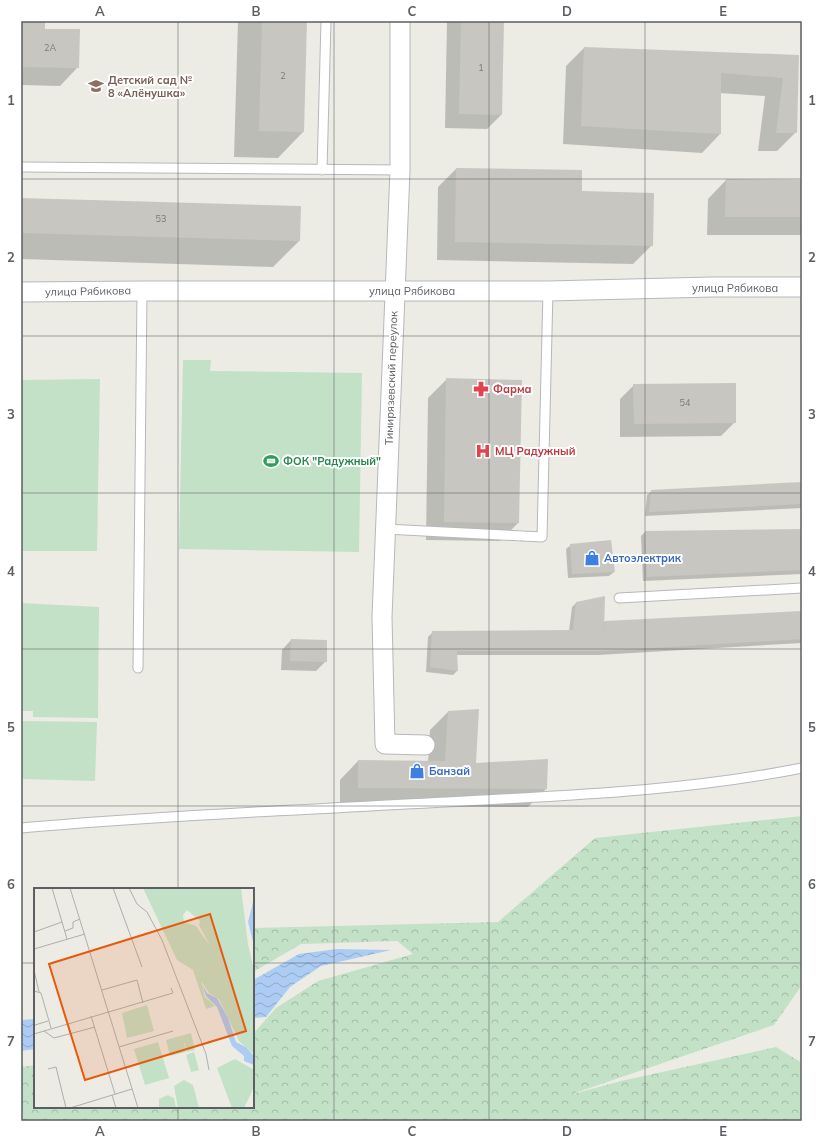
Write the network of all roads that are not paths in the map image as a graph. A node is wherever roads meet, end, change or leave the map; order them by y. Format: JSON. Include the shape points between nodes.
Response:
{"nodes":[{"id":1,"x":326,"y":21,"type":"edge"},
{"id":2,"x":400,"y":21,"type":"edge"},
{"id":3,"x":21,"y":167,"type":"edge"},
{"id":4,"x":322,"y":170,"type":"junction"},
{"id":5,"x":400,"y":170,"type":"junction"},
{"id":6,"x":802,"y":287,"type":"edge"},
{"id":7,"x":394,"y":290,"type":"junction"},
{"id":8,"x":142,"y":291,"type":"junction"},
{"id":9,"x":548,"y":291,"type":"junction"},
{"id":10,"x":21,"y":292,"type":"edge"},
{"id":11,"x":385,"y":529,"type":"junction"},
{"id":12,"x":802,"y":588,"type":"edge"},
{"id":13,"x":619,"y":598,"type":"dead end"},
{"id":14,"x":138,"y":668,"type":"dead end"},
{"id":15,"x":425,"y":745,"type":"dead end"},
{"id":16,"x":802,"y":768,"type":"edge"},
{"id":17,"x":21,"y":828,"type":"edge"}],
"edges":[{"from":1,"to":4,"type":"lane"},
{"from":2,"to":5,"type":"street","name":"Тимирязевский переулок"},
{"from":3,"to":4,"type":"lane"},
{"from":4,"to":5,"type":"lane"},
{"from":5,"to":7,"type":"street","name":"Тимирязевский переулок"},
{"from":6,"to":9,"type":"street","name":"улица Рябикова"},
{"from":7,"to":8,"type":"street","name":"улица Рябикова"},
{"from":7,"to":9,"type":"street","name":"улица Рябикова"},
{"from":7,"to":11,"type":"street","name":"Тимирязевский переулок"},
{"from":8,"to":10,"type":"street","name":"улица Рябикова"},
{"from":8,"to":14,"type":"lane"},
{"from":9,"to":11,"type":"lane","via":[[542,537]]},
{"from":11,"to":15,"type":"street","name":"Тимирязевский переулок","via":[[382,617],[385,744]]},
{"from":12,"to":13,"type":"lane"},
{"from":16,"to":17,"type":"lane","via":[[753,778],[593,794]]}]}
